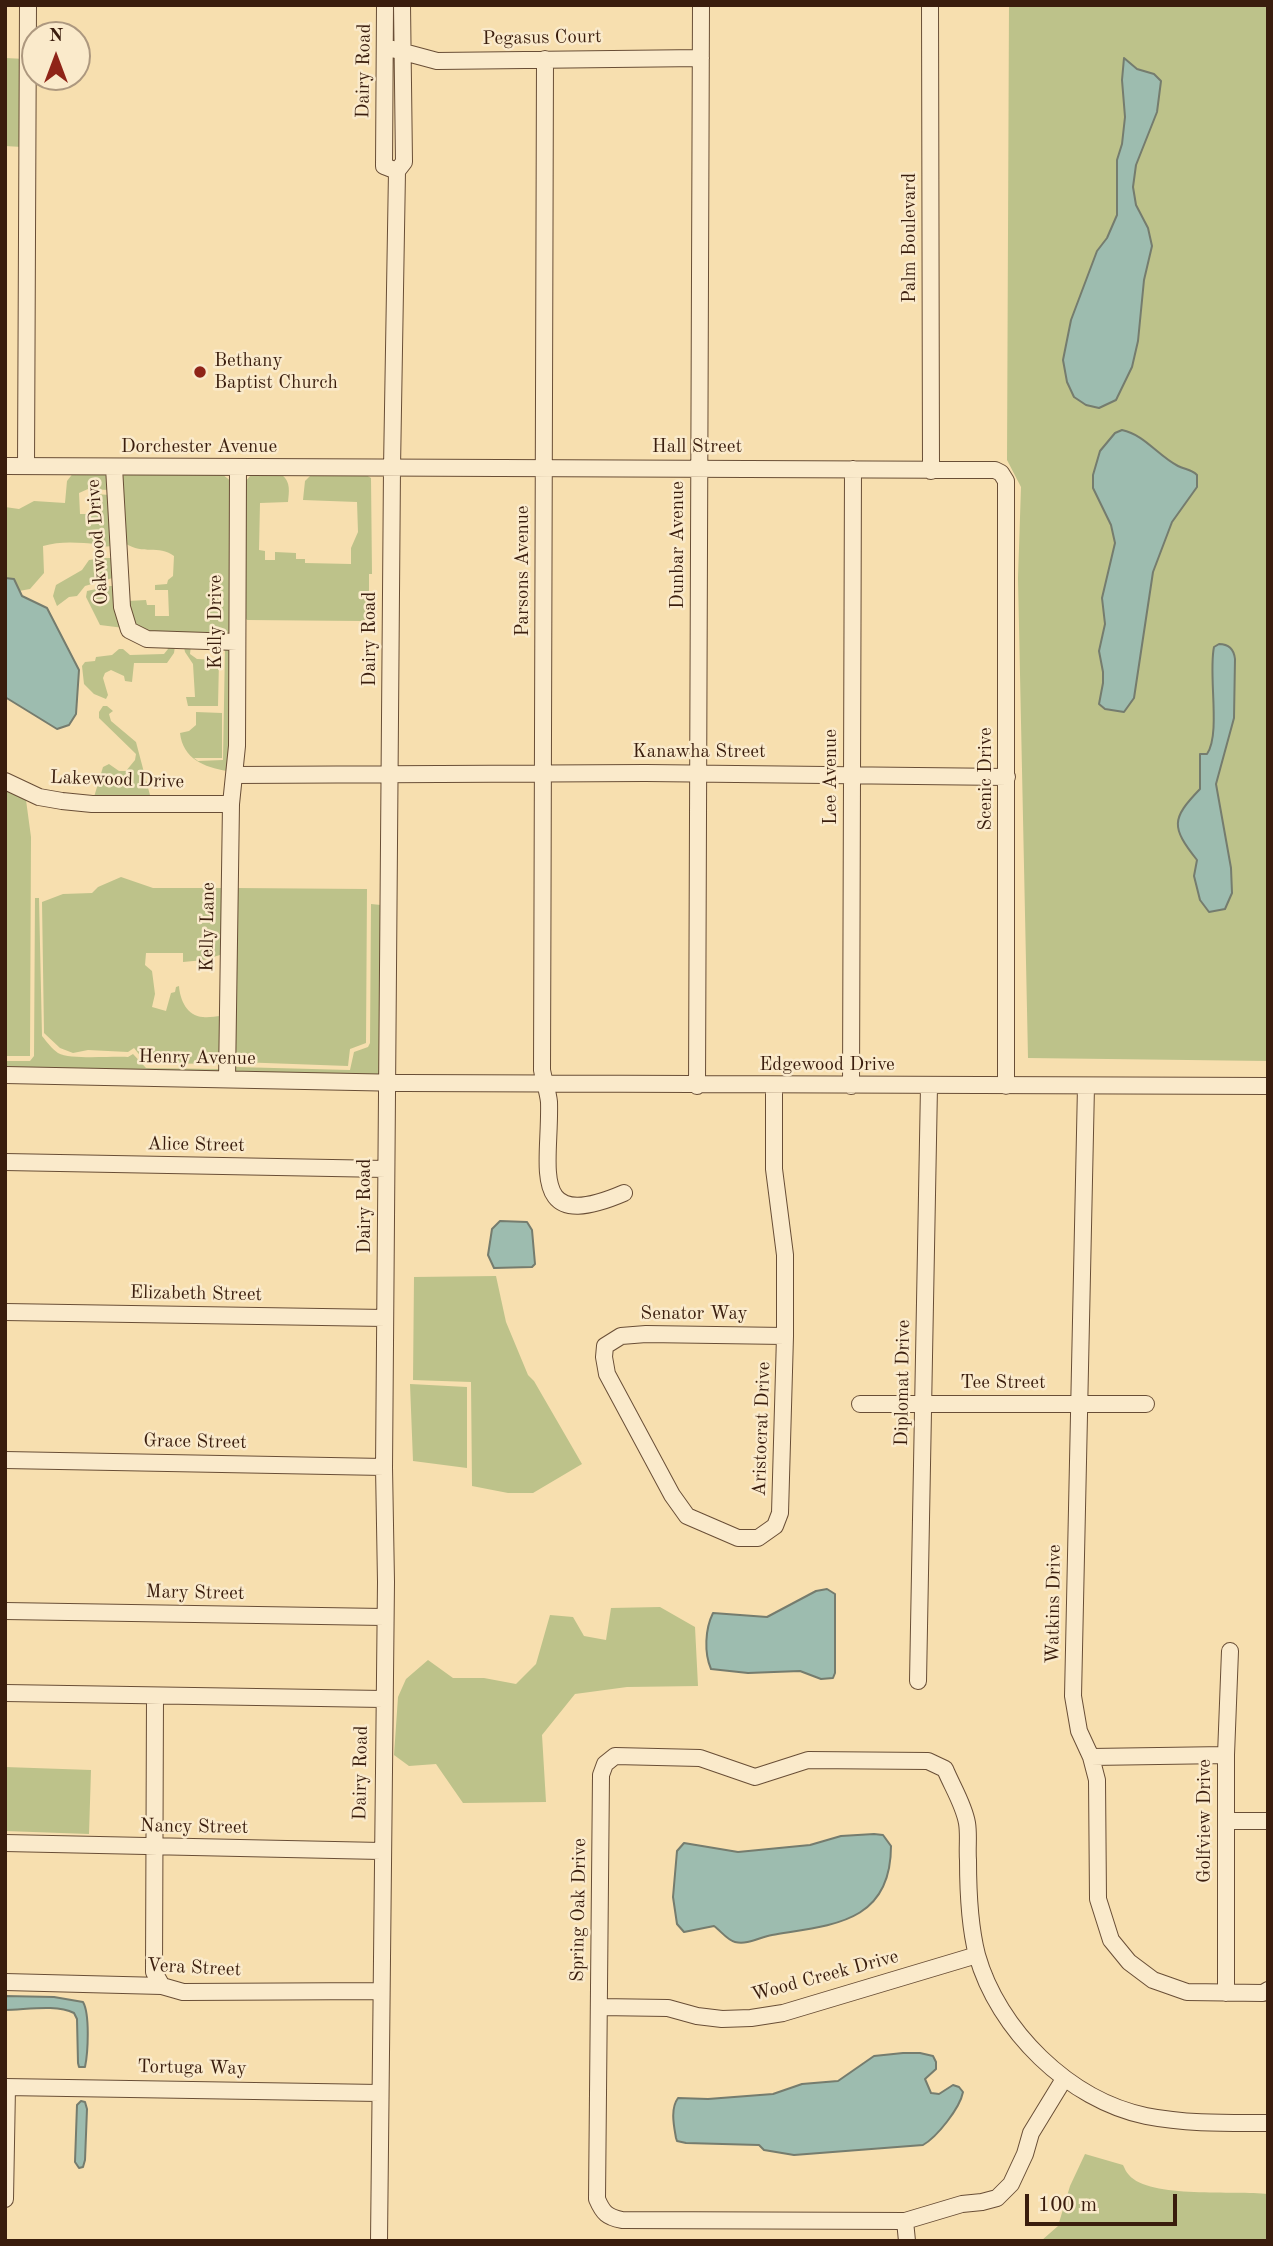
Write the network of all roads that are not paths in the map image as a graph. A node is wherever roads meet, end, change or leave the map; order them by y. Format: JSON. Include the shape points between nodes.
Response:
{"nodes":[{"id":1,"x":28,"y":5,"type":"edge"},
{"id":2,"x":385,"y":5,"type":"edge"},
{"id":3,"x":402,"y":5,"type":"edge"},
{"id":4,"x":701,"y":5,"type":"edge"},
{"id":5,"x":930,"y":5,"type":"edge"},
{"id":6,"x":385,"y":47,"type":"junction"},
{"id":7,"x":404,"y":53,"type":"junction"},
{"id":8,"x":701,"y":58,"type":"junction"},
{"id":9,"x":545,"y":59,"type":"junction"},
{"id":10,"x":397,"y":171,"type":"junction"},
{"id":11,"x":5,"y":466,"type":"edge"},
{"id":12,"x":26,"y":466,"type":"junction"},
{"id":13,"x":114,"y":467,"type":"junction"},
{"id":14,"x":238,"y":468,"type":"junction"},
{"id":15,"x":392,"y":468,"type":"junction"},
{"id":16,"x":544,"y":468,"type":"junction"},
{"id":17,"x":699,"y":468,"type":"junction"},
{"id":18,"x":853,"y":469,"type":"junction"},
{"id":19,"x":931,"y":471,"type":"junction"},
{"id":20,"x":1002,"y":473,"type":"joint"},
{"id":21,"x":237,"y":642,"type":"junction"},
{"id":22,"x":390,"y":773,"type":"junction"},
{"id":23,"x":544,"y":773,"type":"junction"},
{"id":24,"x":698,"y":773,"type":"junction"},
{"id":25,"x":234,"y":775,"type":"junction"},
{"id":26,"x":852,"y":775,"type":"junction"},
{"id":27,"x":1007,"y":777,"type":"junction"},
{"id":28,"x":5,"y":781,"type":"edge"},
{"id":29,"x":231,"y":804,"type":"junction"},
{"id":30,"x":5,"y":1075,"type":"edge"},
{"id":31,"x":227,"y":1079,"type":"junction"},
{"id":32,"x":387,"y":1083,"type":"junction"},
{"id":33,"x":544,"y":1084,"type":"junction"},
{"id":34,"x":696,"y":1086,"type":"junction"},
{"id":35,"x":774,"y":1086,"type":"junction"},
{"id":36,"x":851,"y":1086,"type":"junction"},
{"id":37,"x":929,"y":1086,"type":"junction"},
{"id":38,"x":1006,"y":1086,"type":"junction"},
{"id":39,"x":1086,"y":1086,"type":"junction"},
{"id":40,"x":1268,"y":1086,"type":"edge"},
{"id":41,"x":5,"y":1163,"type":"edge"},
{"id":42,"x":386,"y":1169,"type":"junction"},
{"id":43,"x":624,"y":1193,"type":"dead end"},
{"id":44,"x":5,"y":1312,"type":"edge"},
{"id":45,"x":385,"y":1318,"type":"junction"},
{"id":46,"x":785,"y":1336,"type":"junction"},
{"id":47,"x":605,"y":1346,"type":"joint"},
{"id":48,"x":860,"y":1404,"type":"dead end"},
{"id":49,"x":924,"y":1404,"type":"junction"},
{"id":50,"x":1079,"y":1404,"type":"junction"},
{"id":51,"x":1146,"y":1405,"type":"dead end"},
{"id":52,"x":5,"y":1460,"type":"edge"},
{"id":53,"x":384,"y":1467,"type":"junction"},
{"id":54,"x":5,"y":1611,"type":"edge"},
{"id":55,"x":384,"y":1617,"type":"junction"},
{"id":56,"x":1230,"y":1651,"type":"dead end"},
{"id":57,"x":918,"y":1681,"type":"dead end"},
{"id":58,"x":5,"y":1693,"type":"edge"},
{"id":59,"x":155,"y":1696,"type":"junction"},
{"id":60,"x":383,"y":1699,"type":"junction"},
{"id":61,"x":1226,"y":1755,"type":"junction"},
{"id":62,"x":1091,"y":1757,"type":"junction"},
{"id":63,"x":1226,"y":1821,"type":"junction"},
{"id":64,"x":1268,"y":1821,"type":"edge"},
{"id":65,"x":5,"y":1843,"type":"edge"},
{"id":66,"x":155,"y":1847,"type":"junction"},
{"id":67,"x":381,"y":1851,"type":"junction"},
{"id":68,"x":977,"y":1955,"type":"junction"},
{"id":69,"x":5,"y":1982,"type":"edge"},
{"id":70,"x":162,"y":1986,"type":"junction"},
{"id":71,"x":1268,"y":1990,"type":"edge"},
{"id":72,"x":380,"y":1991,"type":"junction"},
{"id":73,"x":1226,"y":1993,"type":"junction"},
{"id":74,"x":599,"y":2007,"type":"junction"},
{"id":75,"x":1064,"y":2079,"type":"junction"},
{"id":76,"x":6,"y":2087,"type":"edge"},
{"id":77,"x":379,"y":2093,"type":"junction"},
{"id":78,"x":1268,"y":2123,"type":"edge"},
{"id":79,"x":5,"y":2199,"type":"edge"},
{"id":80,"x":905,"y":2221,"type":"junction"},
{"id":81,"x":379,"y":2241,"type":"edge"},
{"id":82,"x":906,"y":2241,"type":"edge"}],
"edges":[{"from":1,"to":12,"type":"street"},
{"from":2,"to":6,"type":"street","name":"Dairy Road"},
{"from":3,"to":7,"type":"street","name":"Dairy Road"},
{"from":4,"to":8,"type":"street","name":"Dunbar Avenue"},
{"from":5,"to":19,"type":"street","name":"Palm Boulevard"},
{"from":6,"to":7,"type":"street","name":"Pegasus Court"},
{"from":6,"to":10,"type":"street","name":"Dairy Road","via":[[384,166]]},
{"from":7,"to":9,"type":"street","name":"Pegasus Court","via":[[437,61]]},
{"from":7,"to":10,"type":"street","name":"Dairy Road","via":[[404,162]]},
{"from":8,"to":9,"type":"street","name":"Pegasus Court"},
{"from":8,"to":17,"type":"street","name":"Dunbar Avenue"},
{"from":9,"to":16,"type":"street","name":"Parsons Avenue"},
{"from":10,"to":15,"type":"street","name":"Dairy Road"},
{"from":11,"to":12,"type":"street","name":"Dorchester Avenue"},
{"from":12,"to":13,"type":"street","name":"Dorchester Avenue"},
{"from":13,"to":14,"type":"street","name":"Dorchester Avenue"},
{"from":13,"to":21,"type":"street","name":"Oakwood Drive","via":[[122,607],[129,629],[147,639]]},
{"from":14,"to":15,"type":"street","name":"Dorchester Avenue"},
{"from":14,"to":21,"type":"street","name":"Kelly Drive"},
{"from":15,"to":16,"type":"street","name":"Hall Street"},
{"from":15,"to":22,"type":"street","name":"Dairy Road"},
{"from":16,"to":17,"type":"street","name":"Hall Street"},
{"from":16,"to":23,"type":"street","name":"Parsons Avenue"},
{"from":17,"to":18,"type":"street","name":"Hall Street"},
{"from":17,"to":24,"type":"street","name":"Dunbar Avenue"},
{"from":18,"to":19,"type":"street","name":"Hall Street"},
{"from":18,"to":26,"type":"street","name":"Lee Avenue"},
{"from":19,"to":20,"type":"street","name":"Hall Street"},
{"from":20,"to":27,"type":"street","name":"Scenic Drive","via":[[1006,481]]},
{"from":21,"to":25,"type":"street","name":"Kelly Drive"},
{"from":22,"to":23,"type":"street","name":"Kanawha Street"},
{"from":22,"to":25,"type":"street","name":"Kanawha Street"},
{"from":22,"to":32,"type":"street","name":"Dairy Road"},
{"from":23,"to":24,"type":"street","name":"Kanawha Street"},
{"from":23,"to":33,"type":"street","name":"Parsons Avenue"},
{"from":24,"to":26,"type":"street","name":"Kanawha Street"},
{"from":24,"to":34,"type":"street","name":"Dunbar Avenue"},
{"from":25,"to":29,"type":"street","name":"Kelly Lane"},
{"from":26,"to":27,"type":"street","name":"Kanawha Street"},
{"from":26,"to":36,"type":"street","name":"Lee Avenue"},
{"from":27,"to":38,"type":"street","name":"Scenic Drive"},
{"from":28,"to":29,"type":"street","name":"Lakewood Drive","via":[[39,797],[62,801]]},
{"from":29,"to":31,"type":"street","name":"Kelly Lane"},
{"from":30,"to":31,"type":"street","name":"Henry Avenue"},
{"from":31,"to":32,"type":"street","name":"Henry Avenue"},
{"from":32,"to":33,"type":"street","name":"Edgewood Drive"},
{"from":32,"to":42,"type":"street","name":"Dairy Road"},
{"from":33,"to":34,"type":"street","name":"Edgewood Drive"},
{"from":33,"to":43,"type":"street","name":"Parsons Avenue","via":[[549,1099],[548,1184],[554,1198],[577,1205],[600,1203]]},
{"from":34,"to":35,"type":"street","name":"Edgewood Drive"},
{"from":35,"to":36,"type":"street","name":"Edgewood Drive"},
{"from":35,"to":46,"type":"street","name":"Aristocrat Drive","via":[[774,1170],[785,1255]]},
{"from":36,"to":37,"type":"street","name":"Edgewood Drive"},
{"from":37,"to":38,"type":"street","name":"Edgewood Drive"},
{"from":37,"to":49,"type":"street","name":"Diplomat Drive"},
{"from":38,"to":39,"type":"street","name":"Edgewood Drive"},
{"from":39,"to":40,"type":"street","name":"Edgewood Drive"},
{"from":39,"to":50,"type":"street","name":"Watkins Drive"},
{"from":41,"to":42,"type":"street","name":"Alice Street"},
{"from":42,"to":45,"type":"street","name":"Dairy Road"},
{"from":44,"to":45,"type":"street","name":"Elizabeth Street"},
{"from":45,"to":53,"type":"street","name":"Dairy Road"},
{"from":46,"to":47,"type":"street","name":"Senator Way","via":[[646,1334],[621,1336]]},
{"from":46,"to":47,"type":"street","name":"Aristocrat Drive","via":[[780,1513],[775,1526],[758,1538],[738,1538],[687,1516],[607,1374]]},
{"from":48,"to":49,"type":"street","name":"Tee Street"},
{"from":49,"to":50,"type":"street","name":"Tee Street"},
{"from":49,"to":57,"type":"street","name":"Diplomat Drive"},
{"from":50,"to":51,"type":"street","name":"Tee Street"},
{"from":50,"to":62,"type":"street","name":"Watkins Drive","via":[[1073,1696],[1079,1731]]},
{"from":52,"to":53,"type":"street","name":"Grace Street"},
{"from":53,"to":55,"type":"street","name":"Dairy Road"},
{"from":54,"to":55,"type":"street","name":"Mary Street"},
{"from":55,"to":60,"type":"street","name":"Dairy Road"},
{"from":56,"to":61,"type":"street","name":"Golfview Drive"},
{"from":58,"to":59,"type":"street"},
{"from":59,"to":60,"type":"street"},
{"from":59,"to":66,"type":"street"},
{"from":60,"to":67,"type":"street","name":"Dairy Road"},
{"from":61,"to":62,"type":"street"},
{"from":61,"to":63,"type":"street","name":"Golfview Drive"},
{"from":62,"to":73,"type":"street","name":"Watkins Drive","via":[[1097,1780],[1098,1899],[1111,1940],[1129,1962],[1153,1980],[1186,1992]]},
{"from":63,"to":64,"type":"street"},
{"from":63,"to":73,"type":"street","name":"Golfview Drive"},
{"from":65,"to":66,"type":"street","name":"Nancy Street"},
{"from":66,"to":67,"type":"street","name":"Nancy Street"},
{"from":66,"to":70,"type":"street","via":[[154,1972]]},
{"from":67,"to":72,"type":"street","name":"Dairy Road"},
{"from":68,"to":74,"type":"street","name":"Wood Creek Drive","via":[[783,2013],[751,2018],[697,2016],[668,2008]]},
{"from":68,"to":74,"type":"street","name":"Spring Oak Drive","via":[[967,1823],[945,1769],[928,1761],[808,1760],[755,1777],[700,1758],[615,1756],[601,1775]]},
{"from":68,"to":75,"type":"street","name":"Spring Oak Drive","via":[[1013,2026]]},
{"from":69,"to":70,"type":"street","name":"Vera Street"},
{"from":70,"to":72,"type":"street","name":"Vera Street","via":[[183,1992]]},
{"from":71,"to":73,"type":"street","name":"Watkins Drive"},
{"from":72,"to":77,"type":"street","name":"Dairy Road"},
{"from":74,"to":80,"type":"street","name":"Spring Oak Drive","via":[[597,2199],[610,2218]]},
{"from":75,"to":78,"type":"street","name":"Spring Oak Drive","via":[[1144,2115],[1195,2123]]},
{"from":75,"to":80,"type":"street","name":"Spring Oak Drive","via":[[1031,2133],[1011,2184],[997,2198]]},
{"from":76,"to":77,"type":"street","name":"Tortuga Way"},
{"from":76,"to":79,"type":"street"},
{"from":77,"to":81,"type":"street","name":"Dairy Road"},
{"from":80,"to":82,"type":"street"}]}
